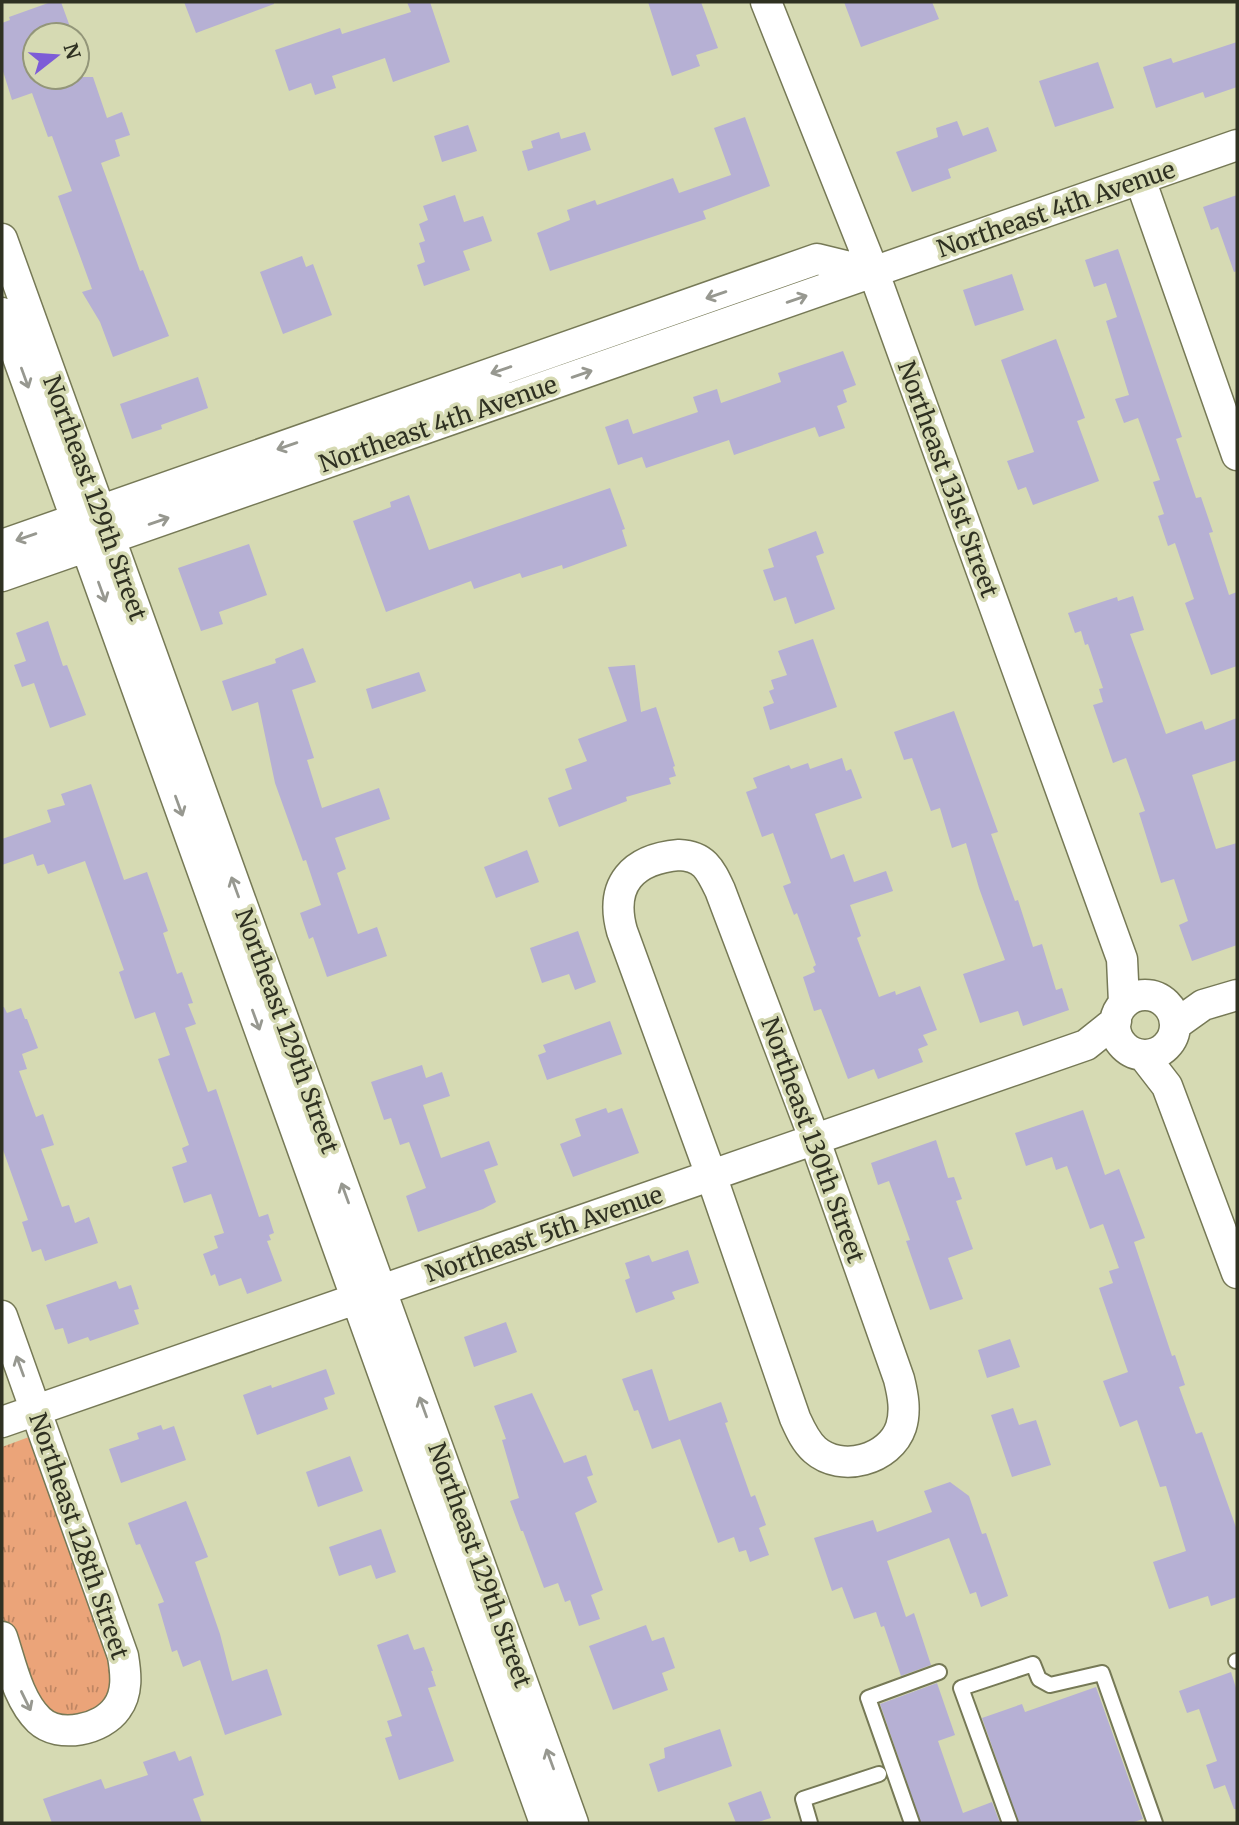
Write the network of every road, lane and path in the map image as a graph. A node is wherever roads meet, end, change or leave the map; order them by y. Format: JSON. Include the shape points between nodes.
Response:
{"nodes":[{"id":1,"x":766,"y":2,"type":"edge"},
{"id":2,"x":1237,"y":145,"type":"edge"},
{"id":3,"x":1140,"y":180,"type":"junction"},
{"id":4,"x":2,"y":239,"type":"edge"},
{"id":5,"x":874,"y":273,"type":"junction"},
{"id":6,"x":2,"y":313,"type":"edge"},
{"id":7,"x":1237,"y":455,"type":"edge"},
{"id":8,"x":93,"y":529,"type":"junction"},
{"id":9,"x":2,"y":545,"type":"edge"},
{"id":10,"x":2,"y":576,"type":"edge"},
{"id":11,"x":1237,"y":995,"type":"edge"},
{"id":12,"x":1146,"y":1024,"type":"junction"},
{"id":13,"x":814,"y":1139,"type":"junction"},
{"id":14,"x":711,"y":1175,"type":"junction"},
{"id":15,"x":1237,"y":1273,"type":"edge"},
{"id":16,"x":368,"y":1294,"type":"junction"},
{"id":17,"x":2,"y":1316,"type":"edge"},
{"id":18,"x":36,"y":1410,"type":"junction"},
{"id":19,"x":2,"y":1422,"type":"edge"},
{"id":20,"x":2,"y":1637,"type":"edge"},
{"id":21,"x":939,"y":1672,"type":"dead end"},
{"id":22,"x":879,"y":1774,"type":"dead end"},
{"id":23,"x":554,"y":1820,"type":"edge"},
{"id":24,"x":810,"y":1823,"type":"edge"},
{"id":25,"x":912,"y":1823,"type":"edge"},
{"id":26,"x":1010,"y":1823,"type":"edge"},
{"id":27,"x":1155,"y":1823,"type":"edge"}],
"edges":[{"from":1,"to":5,"type":"street","name":"Northeast 131st Street"},
{"from":2,"to":3,"type":"street","name":"Northeast 4th Avenue"},
{"from":3,"to":5,"type":"street","name":"Northeast 4th Avenue"},
{"from":3,"to":7,"type":"street"},
{"from":4,"to":8,"type":"street","name":"Northeast 129th Street"},
{"from":5,"to":8,"type":"street","name":"Northeast 4th Avenue","via":[[817,259]]},
{"from":5,"to":12,"type":"street","name":"Northeast 131st Street"},
{"from":6,"to":8,"type":"street","name":"Northeast 129th Street","one_way":true},
{"from":8,"to":9,"type":"street","name":"Northeast 4th Avenue","one_way":true},
{"from":8,"to":10,"type":"street","name":"Northeast 4th Avenue"},
{"from":8,"to":16,"type":"street","name":"Northeast 129th Street"},
{"from":11,"to":12,"type":"street","name":"Northeast 5th Avenue"},
{"from":12,"to":13,"type":"street","name":"Northeast 5th Avenue"},
{"from":12,"to":15,"type":"street","name":"Northeast 131st Street"},
{"from":13,"to":14,"type":"street","name":"Northeast 5th Avenue"},
{"from":13,"to":14,"type":"street","name":"Northeast 130th Street","via":[[712,872],[691,855],[653,859],[629,875],[618,902],[618,917]]},
{"from":13,"to":14,"type":"street","name":"Northeast 130th Street","via":[[904,1396],[897,1436],[866,1459],[828,1458],[805,1438]]},
{"from":14,"to":16,"type":"street","name":"Northeast 5th Avenue"},
{"from":16,"to":18,"type":"street","name":"Northeast 5th Avenue"},
{"from":16,"to":23,"type":"street","name":"Northeast 129th Street"},
{"from":18,"to":17,"type":"street","name":"Northeast 128th Street","one_way":true},
{"from":18,"to":19,"type":"street","name":"Northeast 5th Avenue"},
{"from":20,"to":18,"type":"street","name":"Northeast 128th Street","one_way":true,"via":[[30,1711],[42,1723],[67,1731],[84,1728],[102,1722],[116,1709],[124,1693],[123,1656]]},
{"from":21,"to":25,"type":"lane","via":[[868,1698]]},
{"from":22,"to":24,"type":"lane","via":[[803,1799]]},
{"from":26,"to":27,"type":"lane","via":[[961,1688],[1033,1664],[1039,1678],[1050,1685],[1102,1673]]}]}
